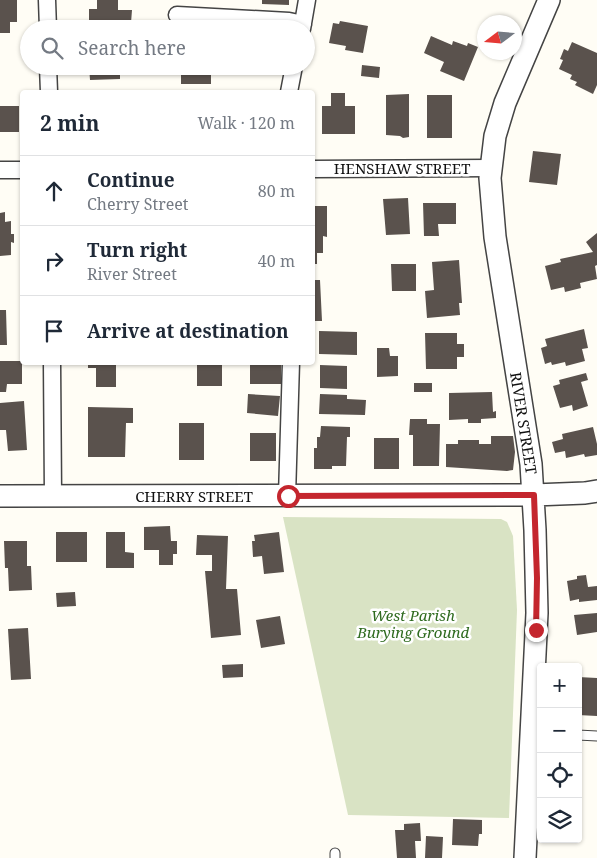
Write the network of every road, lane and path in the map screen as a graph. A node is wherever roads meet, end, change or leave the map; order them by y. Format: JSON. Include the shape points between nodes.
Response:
{"nodes":[{"id":1,"x":47,"y":0,"type":"edge"},
{"id":2,"x":308,"y":0,"type":"edge"},
{"id":3,"x":549,"y":0,"type":"edge"},
{"id":4,"x":177,"y":15,"type":"dead end"},
{"id":5,"x":48,"y":20,"type":"edge"},
{"id":6,"x":234,"y":20,"type":"edge"},
{"id":7,"x":303,"y":20,"type":"edge"},
{"id":8,"x":48,"y":75,"type":"edge"},
{"id":9,"x":292,"y":75,"type":"edge"},
{"id":10,"x":48,"y":90,"type":"edge"},
{"id":11,"x":289,"y":90,"type":"edge"},
{"id":12,"x":491,"y":168,"type":"junction"},
{"id":13,"x":315,"y":169,"type":"edge"},
{"id":14,"x":0,"y":170,"type":"edge"},
{"id":15,"x":20,"y":170,"type":"edge"},
{"id":16,"x":52,"y":365,"type":"edge"},
{"id":17,"x":291,"y":365,"type":"edge"},
{"id":18,"x":597,"y":491,"type":"edge"},
{"id":19,"x":534,"y":495,"type":"junction"},
{"id":20,"x":0,"y":496,"type":"edge"},
{"id":21,"x":53,"y":496,"type":"junction"},
{"id":22,"x":288,"y":496,"type":"junction"},
{"id":23,"x":536,"y":733,"type":"edge"},
{"id":24,"x":582,"y":735,"type":"edge"},
{"id":25,"x":597,"y":736,"type":"edge"},
{"id":26,"x":525,"y":858,"type":"edge"}],
"edges":[{"from":1,"to":5,"type":"street"},
{"from":2,"to":7,"type":"street"},
{"from":3,"to":12,"type":"street","name":"RIVER STREET","via":[[505,103]]},
{"from":4,"to":6,"type":"street"},
{"from":8,"to":10,"type":"street"},
{"from":9,"to":11,"type":"street"},
{"from":12,"to":13,"type":"street","name":"HENSHAW STREET"},
{"from":12,"to":19,"type":"street","name":"RIVER STREET","via":[[495,237]]},
{"from":14,"to":15,"type":"street"},
{"from":16,"to":21,"type":"street"},
{"from":17,"to":22,"type":"street"},
{"from":18,"to":19,"type":"street","name":"CHERRY STREET"},
{"from":19,"to":22,"type":"street","name":"CHERRY STREET"},
{"from":19,"to":23,"type":"street","name":"RIVER STREET"},
{"from":20,"to":21,"type":"street","name":"CHERRY STREET"},
{"from":21,"to":22,"type":"street","name":"CHERRY STREET"},
{"from":23,"to":26,"type":"street","name":"RIVER STREET"},
{"from":24,"to":25,"type":"lane"}]}
